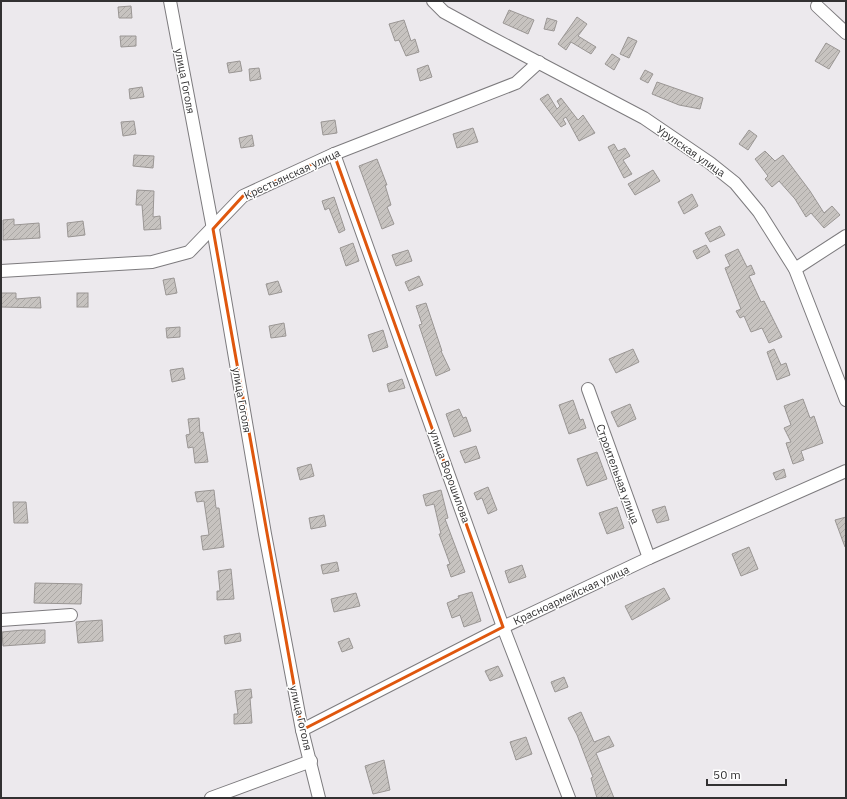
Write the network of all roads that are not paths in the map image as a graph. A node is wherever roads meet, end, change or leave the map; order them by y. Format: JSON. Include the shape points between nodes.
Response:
{"nodes":[{"id":1,"x":170,"y":1,"type":"edge"},
{"id":2,"x":433,"y":1,"type":"edge"},
{"id":3,"x":816,"y":6,"type":"dead end"},
{"id":4,"x":846,"y":33,"type":"edge"},
{"id":5,"x":539,"y":62,"type":"junction"},
{"id":6,"x":334,"y":154,"type":"junction"},
{"id":7,"x":213,"y":229,"type":"junction"},
{"id":8,"x":846,"y":236,"type":"edge"},
{"id":9,"x":795,"y":269,"type":"junction"},
{"id":10,"x":1,"y":271,"type":"edge"},
{"id":11,"x":588,"y":389,"type":"dead end"},
{"id":12,"x":846,"y":400,"type":"edge"},
{"id":13,"x":846,"y":471,"type":"edge"},
{"id":14,"x":648,"y":558,"type":"junction"},
{"id":15,"x":71,"y":615,"type":"dead end"},
{"id":16,"x":1,"y":620,"type":"edge"},
{"id":17,"x":504,"y":627,"type":"junction"},
{"id":18,"x":302,"y":730,"type":"junction"},
{"id":19,"x":311,"y":761,"type":"junction"},
{"id":20,"x":211,"y":798,"type":"edge"},
{"id":21,"x":319,"y":798,"type":"edge"},
{"id":22,"x":568,"y":798,"type":"edge"}],
"edges":[{"from":1,"to":7,"type":"street","name":"улица Гоголя"},
{"from":2,"to":5,"type":"street","name":"Урупская улица","via":[[444,12]]},
{"from":3,"to":4,"type":"street"},
{"from":5,"to":6,"type":"street","name":"Крестьянская улица","via":[[516,83]]},
{"from":5,"to":9,"type":"street","name":"Урупская улица","via":[[644,118],[735,183],[759,212]]},
{"from":6,"to":7,"type":"street","name":"Крестьянская улица","via":[[243,196]]},
{"from":6,"to":17,"type":"street","name":"улица Ворошилова"},
{"from":7,"to":10,"type":"street","name":"Крестьянская улица","via":[[189,252],[152,262]]},
{"from":7,"to":18,"type":"street","name":"улица Гоголя","via":[[263,526]]},
{"from":8,"to":9,"type":"street"},
{"from":9,"to":12,"type":"street","name":"Урупская улица"},
{"from":11,"to":14,"type":"street","name":"Строительная улица"},
{"from":13,"to":14,"type":"street","name":"Красноармейская улица"},
{"from":14,"to":17,"type":"street","name":"Красноармейская улица"},
{"from":15,"to":16,"type":"street"},
{"from":17,"to":18,"type":"street","name":"Красноармейская улица"},
{"from":17,"to":22,"type":"street","name":"улица Ворошилова"},
{"from":18,"to":19,"type":"street","name":"улица Гоголя"},
{"from":19,"to":20,"type":"street"},
{"from":19,"to":21,"type":"street","name":"улица Гоголя"}]}
